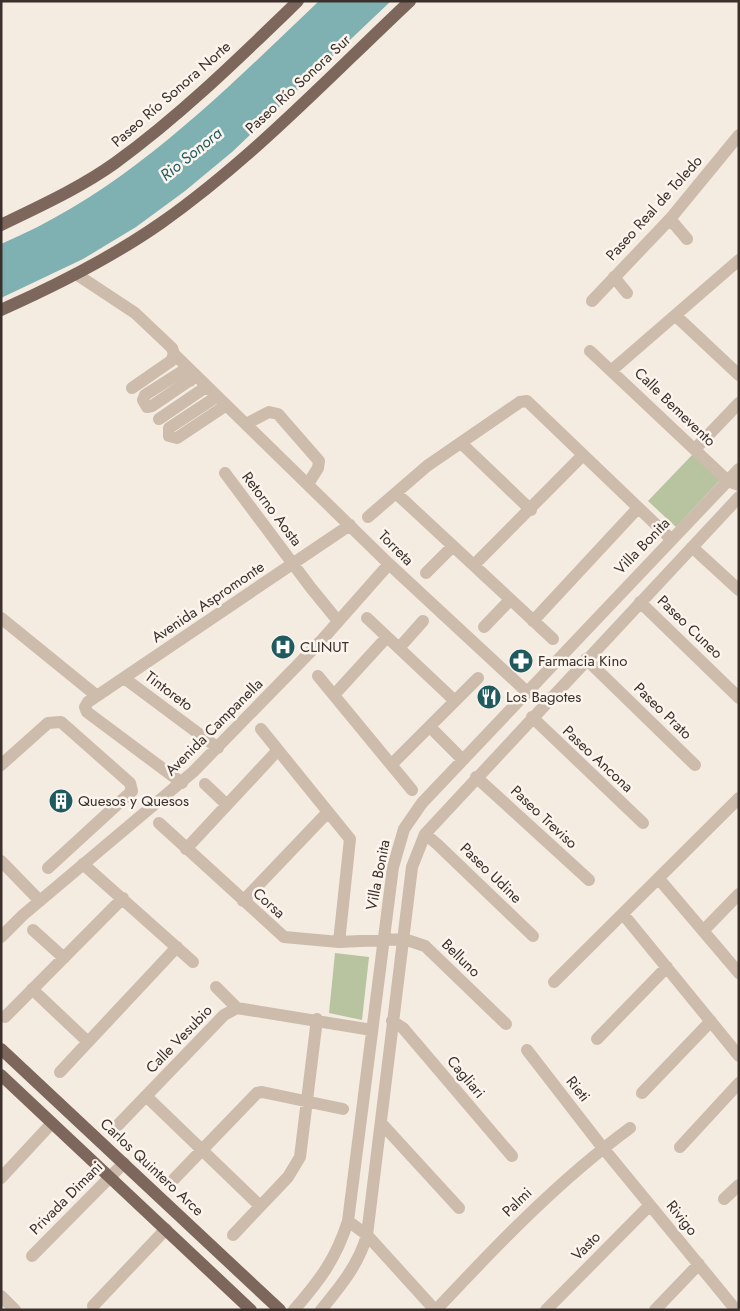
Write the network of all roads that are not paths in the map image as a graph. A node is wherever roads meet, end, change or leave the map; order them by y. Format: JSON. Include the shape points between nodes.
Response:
{"nodes":[{"id":1,"x":298,"y":1,"type":"edge"},
{"id":2,"x":410,"y":1,"type":"edge"},
{"id":3,"x":738,"y":138,"type":"edge"},
{"id":4,"x":670,"y":220,"type":"junction"},
{"id":5,"x":1,"y":225,"type":"edge"},
{"id":6,"x":687,"y":239,"type":"dead end"},
{"id":7,"x":739,"y":260,"type":"edge"},
{"id":8,"x":76,"y":274,"type":"junction"},
{"id":9,"x":614,"y":277,"type":"junction"},
{"id":10,"x":627,"y":293,"type":"dead end"},
{"id":11,"x":592,"y":301,"type":"dead end"},
{"id":12,"x":1,"y":310,"type":"edge"},
{"id":13,"x":676,"y":316,"type":"junction"},
{"id":14,"x":590,"y":350,"type":"dead end"},
{"id":15,"x":174,"y":354,"type":"junction"},
{"id":16,"x":612,"y":370,"type":"junction"},
{"id":17,"x":739,"y":375,"type":"edge"},
{"id":18,"x":206,"y":387,"type":"junction"},
{"id":19,"x":132,"y":388,"type":"dead end"},
{"id":20,"x":739,"y":403,"type":"edge"},
{"id":21,"x":159,"y":419,"type":"dead end"},
{"id":22,"x":246,"y":424,"type":"junction"},
{"id":23,"x":462,"y":443,"type":"junction"},
{"id":24,"x":695,"y":449,"type":"junction"},
{"id":25,"x":583,"y":455,"type":"junction"},
{"id":26,"x":739,"y":469,"type":"edge"},
{"id":27,"x":225,"y":473,"type":"dead end"},
{"id":28,"x":733,"y":483,"type":"edge"},
{"id":29,"x":308,"y":484,"type":"junction"},
{"id":30,"x":396,"y":494,"type":"junction"},
{"id":31,"x":739,"y":497,"type":"edge"},
{"id":32,"x":638,"y":508,"type":"junction"},
{"id":33,"x":531,"y":510,"type":"junction"},
{"id":34,"x":368,"y":517,"type":"dead end"},
{"id":35,"x":350,"y":524,"type":"junction"},
{"id":36,"x":671,"y":540,"type":"junction"},
{"id":37,"x":453,"y":546,"type":"junction"},
{"id":38,"x":692,"y":547,"type":"junction"},
{"id":39,"x":389,"y":564,"type":"junction"},
{"id":40,"x":474,"y":564,"type":"junction"},
{"id":41,"x":293,"y":565,"type":"junction"},
{"id":42,"x":426,"y":573,"type":"dead end"},
{"id":43,"x":739,"y":590,"type":"edge"},
{"id":44,"x":510,"y":600,"type":"junction"},
{"id":45,"x":640,"y":602,"type":"junction"},
{"id":46,"x":1,"y":618,"type":"edge"},
{"id":47,"x":367,"y":618,"type":"dead end"},
{"id":48,"x":338,"y":621,"type":"junction"},
{"id":49,"x":423,"y":621,"type":"dead end"},
{"id":50,"x":533,"y":622,"type":"junction"},
{"id":51,"x":484,"y":626,"type":"dead end"},
{"id":52,"x":387,"y":637,"type":"junction"},
{"id":53,"x":553,"y":639,"type":"dead end"},
{"id":54,"x":399,"y":648,"type":"junction"},
{"id":55,"x":586,"y":659,"type":"junction"},
{"id":56,"x":318,"y":676,"type":"dead end"},
{"id":57,"x":124,"y":678,"type":"junction"},
{"id":58,"x":478,"y":678,"type":"dead end"},
{"id":59,"x":526,"y":692,"type":"junction"},
{"id":60,"x":334,"y":695,"type":"junction"},
{"id":61,"x":97,"y":696,"type":"junction"},
{"id":62,"x":739,"y":698,"type":"edge"},
{"id":63,"x":455,"y":701,"type":"junction"},
{"id":64,"x":532,"y":717,"type":"junction"},
{"id":65,"x":430,"y":728,"type":"junction"},
{"id":66,"x":261,"y":729,"type":"dead end"},
{"id":67,"x":218,"y":748,"type":"junction"},
{"id":68,"x":278,"y":750,"type":"junction"},
{"id":69,"x":463,"y":760,"type":"junction"},
{"id":70,"x":392,"y":764,"type":"junction"},
{"id":71,"x":1,"y":765,"type":"edge"},
{"id":72,"x":695,"y":765,"type":"dead end"},
{"id":73,"x":476,"y":777,"type":"junction"},
{"id":74,"x":182,"y":783,"type":"junction"},
{"id":75,"x":205,"y":784,"type":"dead end"},
{"id":76,"x":412,"y":790,"type":"dead end"},
{"id":77,"x":739,"y":798,"type":"edge"},
{"id":78,"x":227,"y":805,"type":"junction"},
{"id":79,"x":328,"y":812,"type":"junction"},
{"id":80,"x":643,"y":823,"type":"dead end"},
{"id":81,"x":158,"y":824,"type":"dead end"},
{"id":82,"x":424,"y":834,"type":"junction"},
{"id":83,"x":186,"y":849,"type":"junction"},
{"id":84,"x":1,"y":862,"type":"edge"},
{"id":85,"x":83,"y":864,"type":"junction"},
{"id":86,"x":48,"y":868,"type":"dead end"},
{"id":87,"x":589,"y":880,"type":"dead end"},
{"id":88,"x":659,"y":880,"type":"junction"},
{"id":89,"x":739,"y":894,"type":"edge"},
{"id":90,"x":123,"y":898,"type":"junction"},
{"id":91,"x":40,"y":901,"type":"junction"},
{"id":92,"x":243,"y":902,"type":"junction"},
{"id":93,"x":623,"y":914,"type":"junction"},
{"id":94,"x":33,"y":930,"type":"dead end"},
{"id":95,"x":703,"y":931,"type":"junction"},
{"id":96,"x":533,"y":936,"type":"dead end"},
{"id":97,"x":1,"y":937,"type":"edge"},
{"id":98,"x":383,"y":939,"type":"junction"},
{"id":99,"x":404,"y":939,"type":"junction"},
{"id":100,"x":339,"y":942,"type":"junction"},
{"id":101,"x":177,"y":947,"type":"junction"},
{"id":102,"x":64,"y":958,"type":"junction"},
{"id":103,"x":193,"y":962,"type":"dead end"},
{"id":104,"x":667,"y":968,"type":"junction"},
{"id":105,"x":739,"y":973,"type":"edge"},
{"id":106,"x":554,"y":982,"type":"dead end"},
{"id":107,"x":216,"y":987,"type":"dead end"},
{"id":108,"x":32,"y":990,"type":"junction"},
{"id":109,"x":237,"y":1008,"type":"junction"},
{"id":110,"x":6,"y":1016,"type":"dead end"},
{"id":111,"x":317,"y":1019,"type":"junction"},
{"id":112,"x":392,"y":1021,"type":"junction"},
{"id":113,"x":711,"y":1021,"type":"junction"},
{"id":114,"x":506,"y":1024,"type":"dead end"},
{"id":115,"x":372,"y":1030,"type":"junction"},
{"id":116,"x":598,"y":1039,"type":"dead end"},
{"id":117,"x":88,"y":1042,"type":"junction"},
{"id":118,"x":1,"y":1049,"type":"edge"},
{"id":119,"x":527,"y":1050,"type":"dead end"},
{"id":120,"x":739,"y":1056,"type":"edge"},
{"id":121,"x":60,"y":1072,"type":"dead end"},
{"id":122,"x":1,"y":1075,"type":"edge"},
{"id":123,"x":739,"y":1083,"type":"edge"},
{"id":124,"x":642,"y":1093,"type":"dead end"},
{"id":125,"x":146,"y":1096,"type":"junction"},
{"id":126,"x":306,"y":1102,"type":"junction"},
{"id":127,"x":343,"y":1109,"type":"dead end"},
{"id":128,"x":52,"y":1123,"type":"junction"},
{"id":129,"x":382,"y":1124,"type":"junction"},
{"id":130,"x":118,"y":1125,"type":"dead end"},
{"id":131,"x":630,"y":1128,"type":"dead end"},
{"id":132,"x":680,"y":1147,"type":"dead end"},
{"id":133,"x":603,"y":1148,"type":"junction"},
{"id":134,"x":203,"y":1150,"type":"junction"},
{"id":135,"x":512,"y":1156,"type":"dead end"},
{"id":136,"x":124,"y":1163,"type":"junction"},
{"id":137,"x":110,"y":1177,"type":"junction"},
{"id":138,"x":1,"y":1178,"type":"edge"},
{"id":139,"x":174,"y":1179,"type":"dead end"},
{"id":140,"x":739,"y":1185,"type":"edge"},
{"id":141,"x":724,"y":1200,"type":"dead end"},
{"id":142,"x":650,"y":1205,"type":"junction"},
{"id":143,"x":260,"y":1206,"type":"junction"},
{"id":144,"x":459,"y":1208,"type":"dead end"},
{"id":145,"x":348,"y":1221,"type":"junction"},
{"id":146,"x":166,"y":1229,"type":"junction"},
{"id":147,"x":233,"y":1235,"type":"dead end"},
{"id":148,"x":367,"y":1236,"type":"junction"},
{"id":149,"x":32,"y":1256,"type":"dead end"},
{"id":150,"x":699,"y":1264,"type":"junction"},
{"id":151,"x":1,"y":1296,"type":"edge"},
{"id":152,"x":93,"y":1306,"type":"dead end"},
{"id":153,"x":15,"y":1310,"type":"edge"},
{"id":154,"x":251,"y":1310,"type":"edge"},
{"id":155,"x":280,"y":1310,"type":"edge"},
{"id":156,"x":294,"y":1310,"type":"edge"},
{"id":157,"x":321,"y":1310,"type":"edge"},
{"id":158,"x":436,"y":1310,"type":"edge"},
{"id":159,"x":546,"y":1310,"type":"edge"},
{"id":160,"x":655,"y":1310,"type":"edge"},
{"id":161,"x":736,"y":1310,"type":"edge"}],
"edges":[{"from":1,"to":5,"type":"main road","name":"Paseo Río Sonora Norte","via":[[194,99],[114,164]]},
{"from":2,"to":8,"type":"main road","name":"Paseo Río Sonora Sur","via":[[222,176],[161,223]]},
{"from":3,"to":4,"type":"street","name":"Paseo Real de Toledo"},
{"from":4,"to":6,"type":"street"},
{"from":4,"to":9,"type":"street","name":"Paseo Real de Toledo"},
{"from":7,"to":13,"type":"street"},
{"from":8,"to":12,"type":"main road","name":"Paseo Río Sonora Sur"},
{"from":8,"to":15,"type":"street","name":"Torreta","via":[[135,313],[172,348]]},
{"from":9,"to":10,"type":"street"},
{"from":9,"to":11,"type":"street","name":"Paseo Real de Toledo"},
{"from":13,"to":16,"type":"street"},
{"from":13,"to":17,"type":"street"},
{"from":14,"to":16,"type":"street","name":"Calle Bemevento"},
{"from":15,"to":18,"type":"street","name":"Torreta","via":[[193,378]]},
{"from":15,"to":19,"type":"street","via":[[171,361]]},
{"from":16,"to":24,"type":"street","name":"Calle Bemevento"},
{"from":18,"to":21,"type":"street"},
{"from":18,"to":22,"type":"street","name":"Torreta"},
{"from":20,"to":24,"type":"street"},
{"from":22,"to":29,"type":"street","name":"Torreta"},
{"from":22,"to":29,"type":"street","via":[[269,412],[278,414],[319,461]]},
{"from":23,"to":25,"type":"street","via":[[526,401]]},
{"from":23,"to":30,"type":"street","via":[[427,466]]},
{"from":23,"to":33,"type":"street"},
{"from":24,"to":28,"type":"street","name":"Calle Bemevento"},
{"from":25,"to":32,"type":"street"},
{"from":25,"to":33,"type":"street"},
{"from":26,"to":28,"type":"street","name":"Villa Bonita"},
{"from":27,"to":41,"type":"street","name":"Retorno Aosta"},
{"from":28,"to":36,"type":"street","name":"Villa Bonita"},
{"from":29,"to":35,"type":"street","name":"Torreta"},
{"from":30,"to":34,"type":"street"},
{"from":30,"to":37,"type":"street"},
{"from":31,"to":38,"type":"street"},
{"from":32,"to":36,"type":"street"},
{"from":32,"to":50,"type":"street"},
{"from":33,"to":40,"type":"street"},
{"from":35,"to":39,"type":"street","name":"Torreta"},
{"from":35,"to":41,"type":"street","name":"Avenida Aspromonte"},
{"from":36,"to":59,"type":"street","name":"Villa Bonita"},
{"from":37,"to":40,"type":"street"},
{"from":37,"to":42,"type":"street"},
{"from":38,"to":43,"type":"street"},
{"from":38,"to":45,"type":"street"},
{"from":39,"to":48,"type":"street","name":"Avenida Campanella"},
{"from":39,"to":59,"type":"street","name":"Torreta"},
{"from":40,"to":44,"type":"street"},
{"from":41,"to":48,"type":"street","name":"Retorno Aosta"},
{"from":41,"to":57,"type":"street","name":"Avenida Aspromonte"},
{"from":44,"to":50,"type":"street"},
{"from":44,"to":51,"type":"street"},
{"from":45,"to":55,"type":"street"},
{"from":45,"to":62,"type":"street","name":"Paseo Cuneo"},
{"from":46,"to":61,"type":"street"},
{"from":47,"to":52,"type":"street"},
{"from":48,"to":67,"type":"street","name":"Avenida Campanella"},
{"from":49,"to":54,"type":"street"},
{"from":50,"to":53,"type":"street"},
{"from":52,"to":54,"type":"street"},
{"from":52,"to":60,"type":"street"},
{"from":54,"to":63,"type":"street"},
{"from":55,"to":64,"type":"street"},
{"from":55,"to":72,"type":"street","name":"Paseo Prato"},
{"from":56,"to":60,"type":"street"},
{"from":57,"to":61,"type":"street","name":"Avenida Aspromonte"},
{"from":57,"to":67,"type":"street","name":"Tintoreto"},
{"from":58,"to":63,"type":"street"},
{"from":59,"to":69,"type":"street","name":"Villa Bonita"},
{"from":60,"to":70,"type":"street"},
{"from":61,"to":74,"type":"street","name":"Avenida Aspromonte","via":[[88,702],[86,712]]},
{"from":63,"to":65,"type":"street"},
{"from":64,"to":73,"type":"street"},
{"from":64,"to":80,"type":"street","name":"Paseo Ancona"},
{"from":65,"to":69,"type":"street"},
{"from":65,"to":70,"type":"street"},
{"from":66,"to":68,"type":"street"},
{"from":67,"to":74,"type":"street","name":"Avenida Campanella"},
{"from":68,"to":78,"type":"street"},
{"from":68,"to":79,"type":"street"},
{"from":69,"to":98,"type":"street","name":"Villa Bonita","via":[[422,803],[404,829],[393,868]]},
{"from":70,"to":76,"type":"street"},
{"from":71,"to":86,"type":"street","via":[[48,723],[61,722],[130,783],[132,791]]},
{"from":73,"to":82,"type":"street"},
{"from":73,"to":87,"type":"street","name":"Paseo Treviso"},
{"from":74,"to":85,"type":"street","name":"Avenida Campanella"},
{"from":75,"to":78,"type":"street"},
{"from":77,"to":88,"type":"street"},
{"from":78,"to":83,"type":"street"},
{"from":79,"to":92,"type":"street"},
{"from":79,"to":100,"type":"street","via":[[348,835],[350,842]]},
{"from":81,"to":83,"type":"street","name":"Corsa"},
{"from":82,"to":96,"type":"street","name":"Paseo Udine"},
{"from":82,"to":99,"type":"street","via":[[412,867]]},
{"from":83,"to":92,"type":"street","name":"Corsa"},
{"from":84,"to":91,"type":"street"},
{"from":85,"to":90,"type":"street"},
{"from":85,"to":91,"type":"street","name":"Avenida Campanella"},
{"from":88,"to":93,"type":"street"},
{"from":88,"to":95,"type":"street"},
{"from":89,"to":95,"type":"street"},
{"from":90,"to":101,"type":"street"},
{"from":90,"to":102,"type":"street"},
{"from":91,"to":97,"type":"street","name":"Avenida Campanella"},
{"from":92,"to":100,"type":"street","name":"Corsa","via":[[287,939]]},
{"from":93,"to":104,"type":"street"},
{"from":93,"to":106,"type":"street"},
{"from":94,"to":102,"type":"street"},
{"from":95,"to":105,"type":"street"},
{"from":98,"to":99,"type":"street","name":"Belluno"},
{"from":98,"to":100,"type":"street","name":"Corsa"},
{"from":98,"to":115,"type":"street","name":"Villa Bonita"},
{"from":99,"to":112,"type":"street"},
{"from":99,"to":114,"type":"street","name":"Belluno","via":[[425,946]]},
{"from":101,"to":103,"type":"street"},
{"from":101,"to":117,"type":"street"},
{"from":102,"to":108,"type":"street"},
{"from":104,"to":113,"type":"street"},
{"from":104,"to":116,"type":"street"},
{"from":107,"to":109,"type":"street"},
{"from":108,"to":110,"type":"street"},
{"from":108,"to":117,"type":"street"},
{"from":109,"to":111,"type":"street"},
{"from":109,"to":125,"type":"street","name":"Calle Vesubio","via":[[224,1015]]},
{"from":111,"to":115,"type":"street"},
{"from":111,"to":126,"type":"street"},
{"from":112,"to":129,"type":"street"},
{"from":112,"to":135,"type":"street","name":"Cagliari","via":[[403,1028]]},
{"from":113,"to":120,"type":"street"},
{"from":113,"to":124,"type":"street"},
{"from":115,"to":145,"type":"street","name":"Villa Bonita"},
{"from":117,"to":121,"type":"street"},
{"from":118,"to":136,"type":"main road","name":"Carlos Quintero Arce"},
{"from":119,"to":133,"type":"street","name":"Rieti"},
{"from":122,"to":128,"type":"main road"},
{"from":123,"to":132,"type":"street"},
{"from":125,"to":130,"type":"street","name":"Calle Vesubio"},
{"from":125,"to":134,"type":"street","name":"Calle Vesubio"},
{"from":126,"to":127,"type":"street"},
{"from":126,"to":134,"type":"street","via":[[257,1093]]},
{"from":126,"to":143,"type":"street","via":[[300,1157]]},
{"from":128,"to":137,"type":"main road"},
{"from":128,"to":138,"type":"street"},
{"from":129,"to":144,"type":"street"},
{"from":129,"to":148,"type":"street"},
{"from":131,"to":133,"type":"street","name":"Palmi"},
{"from":133,"to":142,"type":"street","name":"Rivigo"},
{"from":133,"to":158,"type":"street","name":"Palmi","via":[[530,1212]]},
{"from":134,"to":139,"type":"street"},
{"from":134,"to":143,"type":"street","name":"Calle Vesubio"},
{"from":136,"to":137,"type":"street","name":"Privada Dimani"},
{"from":136,"to":155,"type":"main road","name":"Carlos Quintero Arce"},
{"from":137,"to":146,"type":"main road"},
{"from":137,"to":149,"type":"street","name":"Privada Dimani"},
{"from":140,"to":141,"type":"street"},
{"from":142,"to":150,"type":"street","name":"Rivigo"},
{"from":142,"to":159,"type":"street","name":"Vasto"},
{"from":143,"to":147,"type":"street"},
{"from":145,"to":148,"type":"street"},
{"from":145,"to":156,"type":"street","name":"Villa Bonita","via":[[340,1248],[329,1267]]},
{"from":146,"to":152,"type":"street"},
{"from":146,"to":154,"type":"main road"},
{"from":148,"to":157,"type":"street","via":[[349,1274]]},
{"from":148,"to":158,"type":"street"},
{"from":150,"to":160,"type":"street"},
{"from":150,"to":161,"type":"street","name":"Rivigo"},
{"from":151,"to":153,"type":"street"}]}
